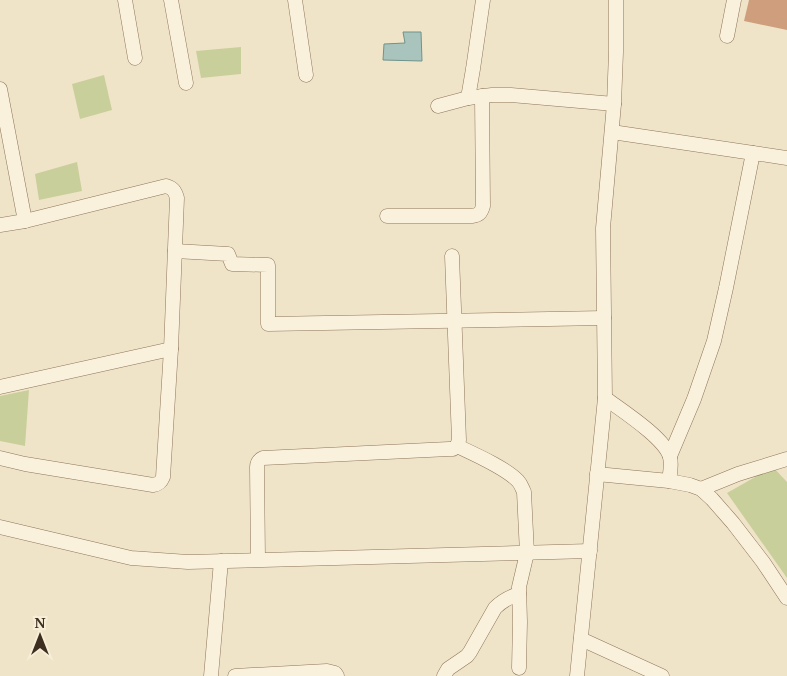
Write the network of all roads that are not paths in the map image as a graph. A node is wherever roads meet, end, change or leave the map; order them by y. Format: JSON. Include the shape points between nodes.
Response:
{"nodes":[{"id":1,"x":125,"y":0,"type":"edge"},
{"id":2,"x":171,"y":0,"type":"edge"},
{"id":3,"x":295,"y":0,"type":"edge"},
{"id":4,"x":483,"y":0,"type":"edge"},
{"id":5,"x":615,"y":0,"type":"edge"},
{"id":6,"x":734,"y":0,"type":"edge"},
{"id":7,"x":727,"y":36,"type":"dead end"},
{"id":8,"x":135,"y":58,"type":"dead end"},
{"id":9,"x":306,"y":75,"type":"dead end"},
{"id":10,"x":186,"y":82,"type":"dead end"},
{"id":11,"x":0,"y":89,"type":"edge"},
{"id":12,"x":482,"y":96,"type":"junction"},
{"id":13,"x":468,"y":98,"type":"junction"},
{"id":14,"x":614,"y":104,"type":"junction"},
{"id":15,"x":438,"y":106,"type":"dead end"},
{"id":16,"x":612,"y":132,"type":"junction"},
{"id":17,"x":753,"y":153,"type":"junction"},
{"id":18,"x":787,"y":158,"type":"edge"},
{"id":19,"x":387,"y":216,"type":"dead end"},
{"id":20,"x":25,"y":221,"type":"junction"},
{"id":21,"x":0,"y":225,"type":"edge"},
{"id":22,"x":175,"y":251,"type":"junction"},
{"id":23,"x":452,"y":256,"type":"dead end"},
{"id":24,"x":604,"y":318,"type":"junction"},
{"id":25,"x":455,"y":321,"type":"junction"},
{"id":26,"x":171,"y":349,"type":"junction"},
{"id":27,"x":0,"y":386,"type":"edge"},
{"id":28,"x":605,"y":398,"type":"junction"},
{"id":29,"x":457,"y":446,"type":"junction"},
{"id":30,"x":670,"y":456,"type":"junction"},
{"id":31,"x":0,"y":458,"type":"edge"},
{"id":32,"x":787,"y":459,"type":"edge"},
{"id":33,"x":598,"y":474,"type":"junction"},
{"id":34,"x":669,"y":480,"type":"junction"},
{"id":35,"x":701,"y":489,"type":"junction"},
{"id":36,"x":0,"y":528,"type":"edge"},
{"id":37,"x":590,"y":551,"type":"junction"},
{"id":38,"x":527,"y":553,"type":"junction"},
{"id":39,"x":258,"y":559,"type":"junction"},
{"id":40,"x":221,"y":561,"type":"junction"},
{"id":41,"x":519,"y":594,"type":"junction"},
{"id":42,"x":787,"y":598,"type":"edge"},
{"id":43,"x":581,"y":639,"type":"junction"},
{"id":44,"x":519,"y":668,"type":"dead end"},
{"id":45,"x":211,"y":676,"type":"edge"},
{"id":46,"x":235,"y":676,"type":"edge"},
{"id":47,"x":337,"y":676,"type":"edge"},
{"id":48,"x":444,"y":676,"type":"edge"},
{"id":49,"x":577,"y":676,"type":"edge"},
{"id":50,"x":662,"y":676,"type":"edge"}],
"edges":[{"from":1,"to":8,"type":"street"},
{"from":2,"to":10,"type":"street"},
{"from":3,"to":9,"type":"street"},
{"from":4,"to":13,"type":"street"},
{"from":5,"to":14,"type":"street"},
{"from":6,"to":7,"type":"street"},
{"from":11,"to":20,"type":"street"},
{"from":12,"to":13,"type":"street"},
{"from":12,"to":14,"type":"street"},
{"from":12,"to":19,"type":"street","via":[[482,212],[472,216]]},
{"from":13,"to":15,"type":"street"},
{"from":14,"to":16,"type":"street"},
{"from":16,"to":17,"type":"street"},
{"from":16,"to":24,"type":"street","via":[[603,228]]},
{"from":17,"to":18,"type":"street"},
{"from":17,"to":30,"type":"street","via":[[714,341]]},
{"from":20,"to":21,"type":"street"},
{"from":20,"to":22,"type":"street","via":[[166,186],[176,192],[178,198]]},
{"from":22,"to":25,"type":"street","via":[[228,254],[232,264],[268,265],[268,324]]},
{"from":22,"to":26,"type":"street"},
{"from":23,"to":25,"type":"street"},
{"from":24,"to":25,"type":"street"},
{"from":24,"to":28,"type":"street"},
{"from":25,"to":29,"type":"street"},
{"from":26,"to":27,"type":"street"},
{"from":26,"to":31,"type":"street","via":[[160,483],[153,485]]},
{"from":28,"to":30,"type":"street","via":[[650,432]]},
{"from":28,"to":33,"type":"street"},
{"from":29,"to":38,"type":"street","via":[[507,472],[520,483],[525,502]]},
{"from":29,"to":39,"type":"street","via":[[454,449],[259,460]]},
{"from":30,"to":34,"type":"street"},
{"from":32,"to":35,"type":"street"},
{"from":33,"to":34,"type":"street"},
{"from":33,"to":37,"type":"street"},
{"from":34,"to":35,"type":"street"},
{"from":35,"to":42,"type":"street","via":[[733,523]]},
{"from":36,"to":40,"type":"street","via":[[131,558]]},
{"from":37,"to":38,"type":"street"},
{"from":37,"to":43,"type":"street"},
{"from":38,"to":39,"type":"street"},
{"from":38,"to":41,"type":"street"},
{"from":39,"to":40,"type":"street"},
{"from":40,"to":45,"type":"street"},
{"from":41,"to":44,"type":"street"},
{"from":41,"to":48,"type":"street","via":[[500,602],[467,656],[448,669]]},
{"from":43,"to":49,"type":"street"},
{"from":43,"to":50,"type":"street"},
{"from":46,"to":47,"type":"street","via":[[327,671]]}]}
